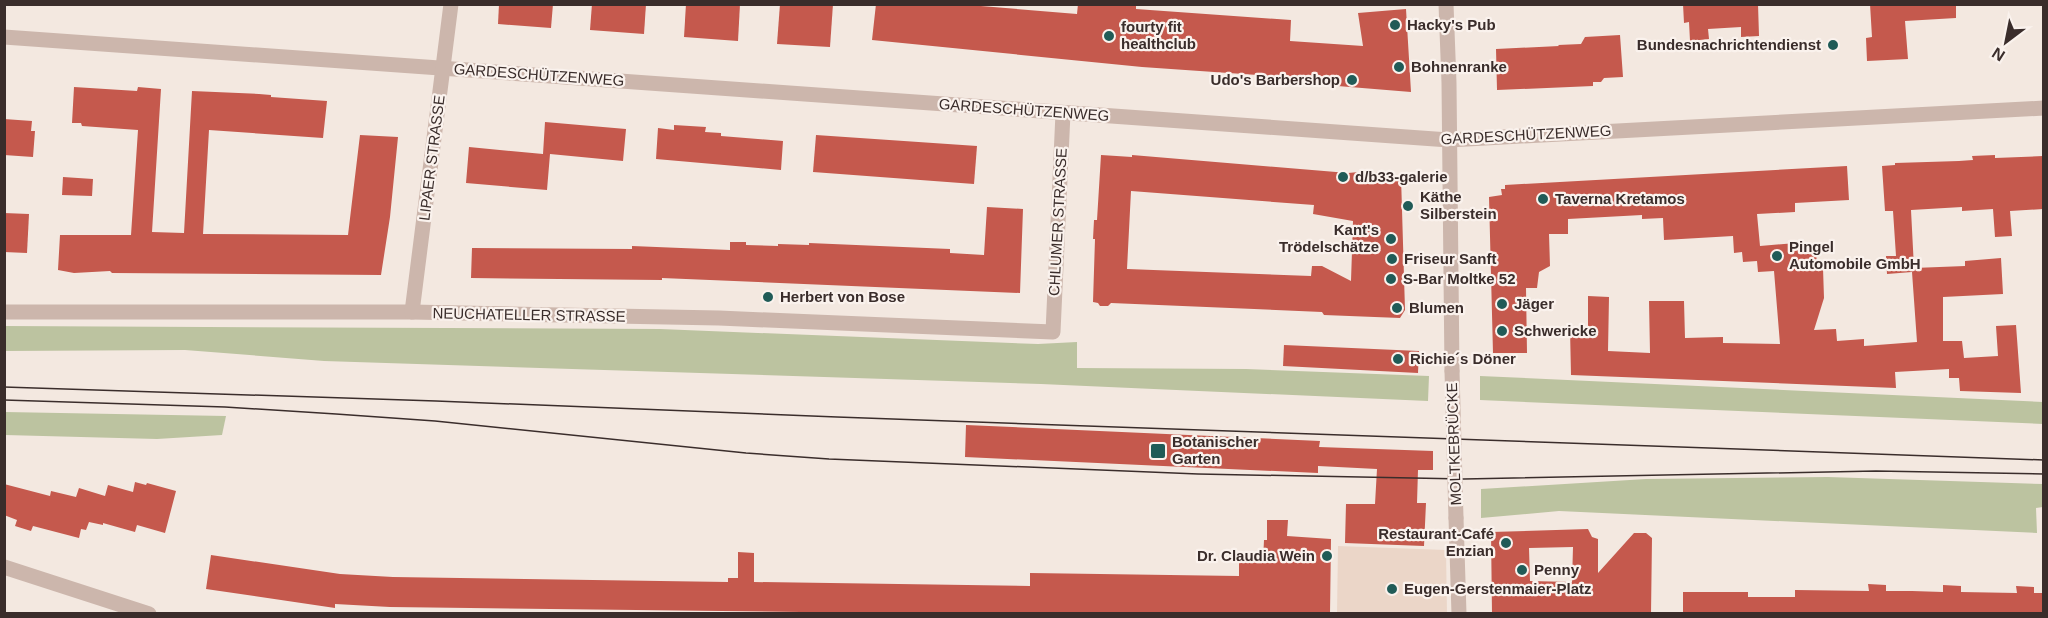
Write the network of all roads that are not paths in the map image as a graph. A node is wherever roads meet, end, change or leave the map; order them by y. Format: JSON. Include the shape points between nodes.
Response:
{"nodes":[{"id":1,"x":451,"y":4,"type":"edge"},
{"id":2,"x":1446,"y":4,"type":"edge"},
{"id":3,"x":4,"y":37,"type":"edge"},
{"id":4,"x":443,"y":68,"type":"junction"},
{"id":5,"x":2043,"y":108,"type":"edge"},
{"id":6,"x":1063,"y":112,"type":"junction"},
{"id":7,"x":1449,"y":140,"type":"junction"},
{"id":8,"x":4,"y":312,"type":"edge"},
{"id":9,"x":412,"y":312,"type":"junction"},
{"id":10,"x":1053,"y":332,"type":"joint"},
{"id":11,"x":4,"y":567,"type":"edge"},
{"id":12,"x":149,"y":614,"type":"edge"},
{"id":13,"x":1459,"y":614,"type":"edge"}],
"edges":[{"from":1,"to":4,"type":"street","name":"LIPAER STRASSE"},
{"from":2,"to":7,"type":"street","name":"MOLTKEBRÜCKE"},
{"from":3,"to":4,"type":"street","name":"GARDESCHÜTZENWEG"},
{"from":4,"to":6,"type":"street","name":"GARDESCHÜTZENWEG"},
{"from":4,"to":9,"type":"street","name":"LIPAER STRASSE"},
{"from":5,"to":7,"type":"street","name":"GARDESCHÜTZENWEG"},
{"from":6,"to":7,"type":"street","name":"GARDESCHÜTZENWEG"},
{"from":6,"to":10,"type":"street","name":"CHLUMER STRASSE"},
{"from":7,"to":13,"type":"street","name":"MOLTKEBRÜCKE","bridge":true},
{"from":8,"to":9,"type":"street","name":"NEUCHATELLER STRASSE"},
{"from":9,"to":10,"type":"street","name":"NEUCHATELLER STRASSE","via":[[719,318]]},
{"from":11,"to":12,"type":"street"}]}
